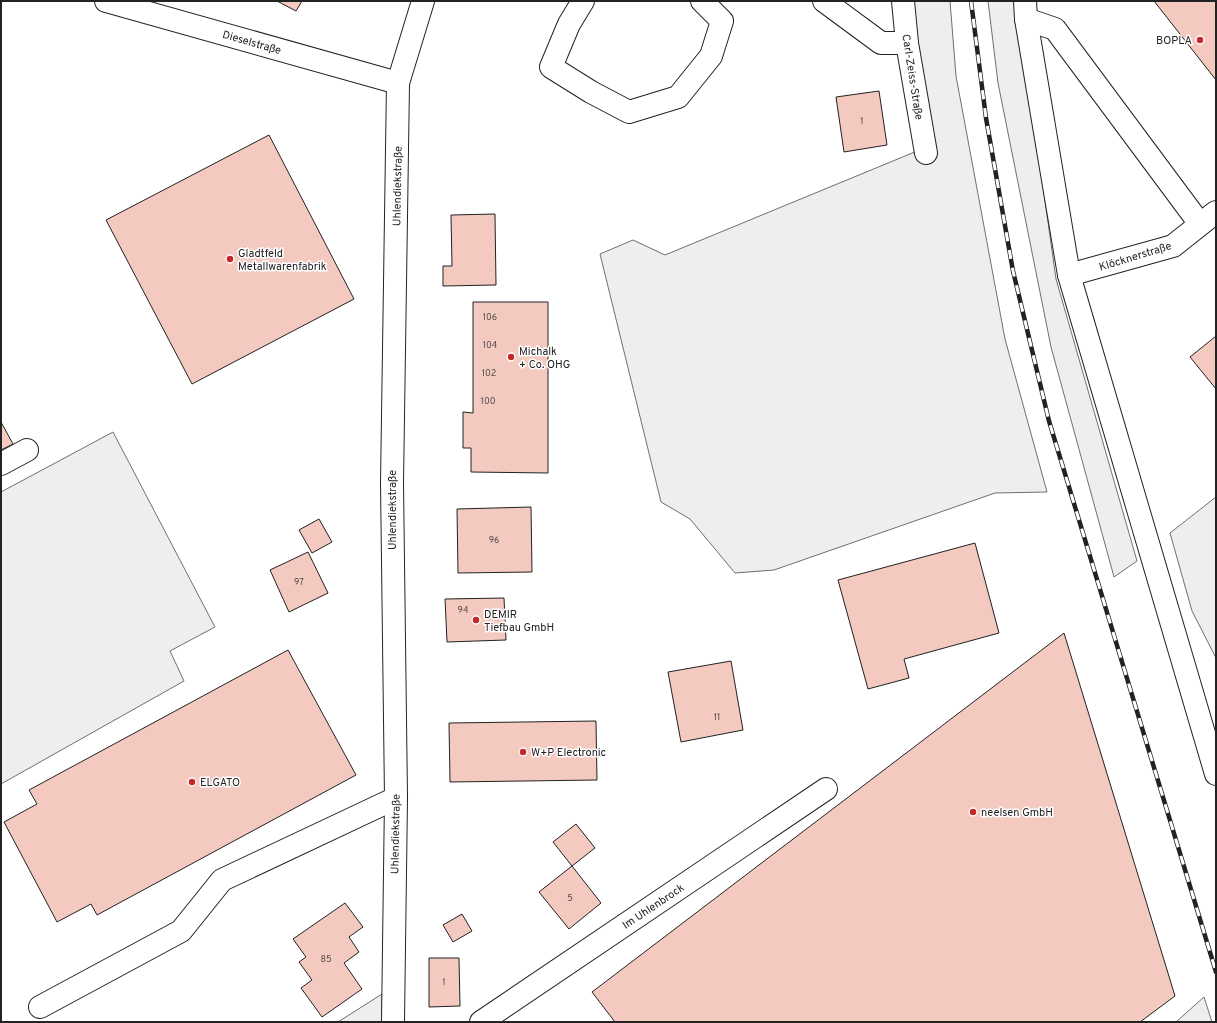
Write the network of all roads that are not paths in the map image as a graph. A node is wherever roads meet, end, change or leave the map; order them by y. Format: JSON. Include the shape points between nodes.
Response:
{"nodes":[{"id":1,"x":106,"y":1,"type":"edge"},
{"id":2,"x":423,"y":1,"type":"edge"},
{"id":3,"x":583,"y":1,"type":"edge"},
{"id":4,"x":702,"y":1,"type":"edge"},
{"id":5,"x":824,"y":1,"type":"edge"},
{"id":6,"x":903,"y":1,"type":"edge"},
{"id":7,"x":1025,"y":10,"type":"edge"},
{"id":8,"x":907,"y":43,"type":"junction"},
{"id":9,"x":398,"y":83,"type":"junction"},
{"id":10,"x":926,"y":154,"type":"dead end"},
{"id":11,"x":1208,"y":218,"type":"edge"},
{"id":12,"x":1069,"y":275,"type":"junction"},
{"id":13,"x":27,"y":450,"type":"dead end"},
{"id":14,"x":1,"y":464,"type":"edge"},
{"id":15,"x":1216,"y":774,"type":"edge"},
{"id":16,"x":826,"y":789,"type":"dead end"},
{"id":17,"x":396,"y":798,"type":"junction"},
{"id":18,"x":40,"y":1007,"type":"dead end"},
{"id":19,"x":393,"y":1022,"type":"edge"},
{"id":20,"x":481,"y":1022,"type":"edge"}],
"edges":[{"from":1,"to":9,"type":"street","name":"Dieselstraße"},
{"from":2,"to":9,"type":"street","name":"Uhlendiekstraße"},
{"from":3,"to":4,"type":"street","via":[[569,24],[551,67],[629,112],[678,97],[711,56],[722,21]]},
{"from":5,"to":8,"type":"street","via":[[881,43]]},
{"from":6,"to":8,"type":"street","name":"Carl-Zeiss-Straße"},
{"from":7,"to":11,"type":"street","via":[[1055,29]]},
{"from":7,"to":12,"type":"street"},
{"from":8,"to":10,"type":"street","name":"Carl-Zeiss-Straße"},
{"from":9,"to":17,"type":"street","name":"Uhlendiekstraße","via":[[392,483]]},
{"from":11,"to":12,"type":"street","name":"Klöcknerstraße","via":[[1173,246]]},
{"from":12,"to":15,"type":"street"},
{"from":13,"to":14,"type":"street"},
{"from":16,"to":20,"type":"street","name":"Im Uhlenbrock"},
{"from":17,"to":18,"type":"street","via":[[222,880],[181,931]]},
{"from":17,"to":19,"type":"street","name":"Uhlendiekstraße"}]}
